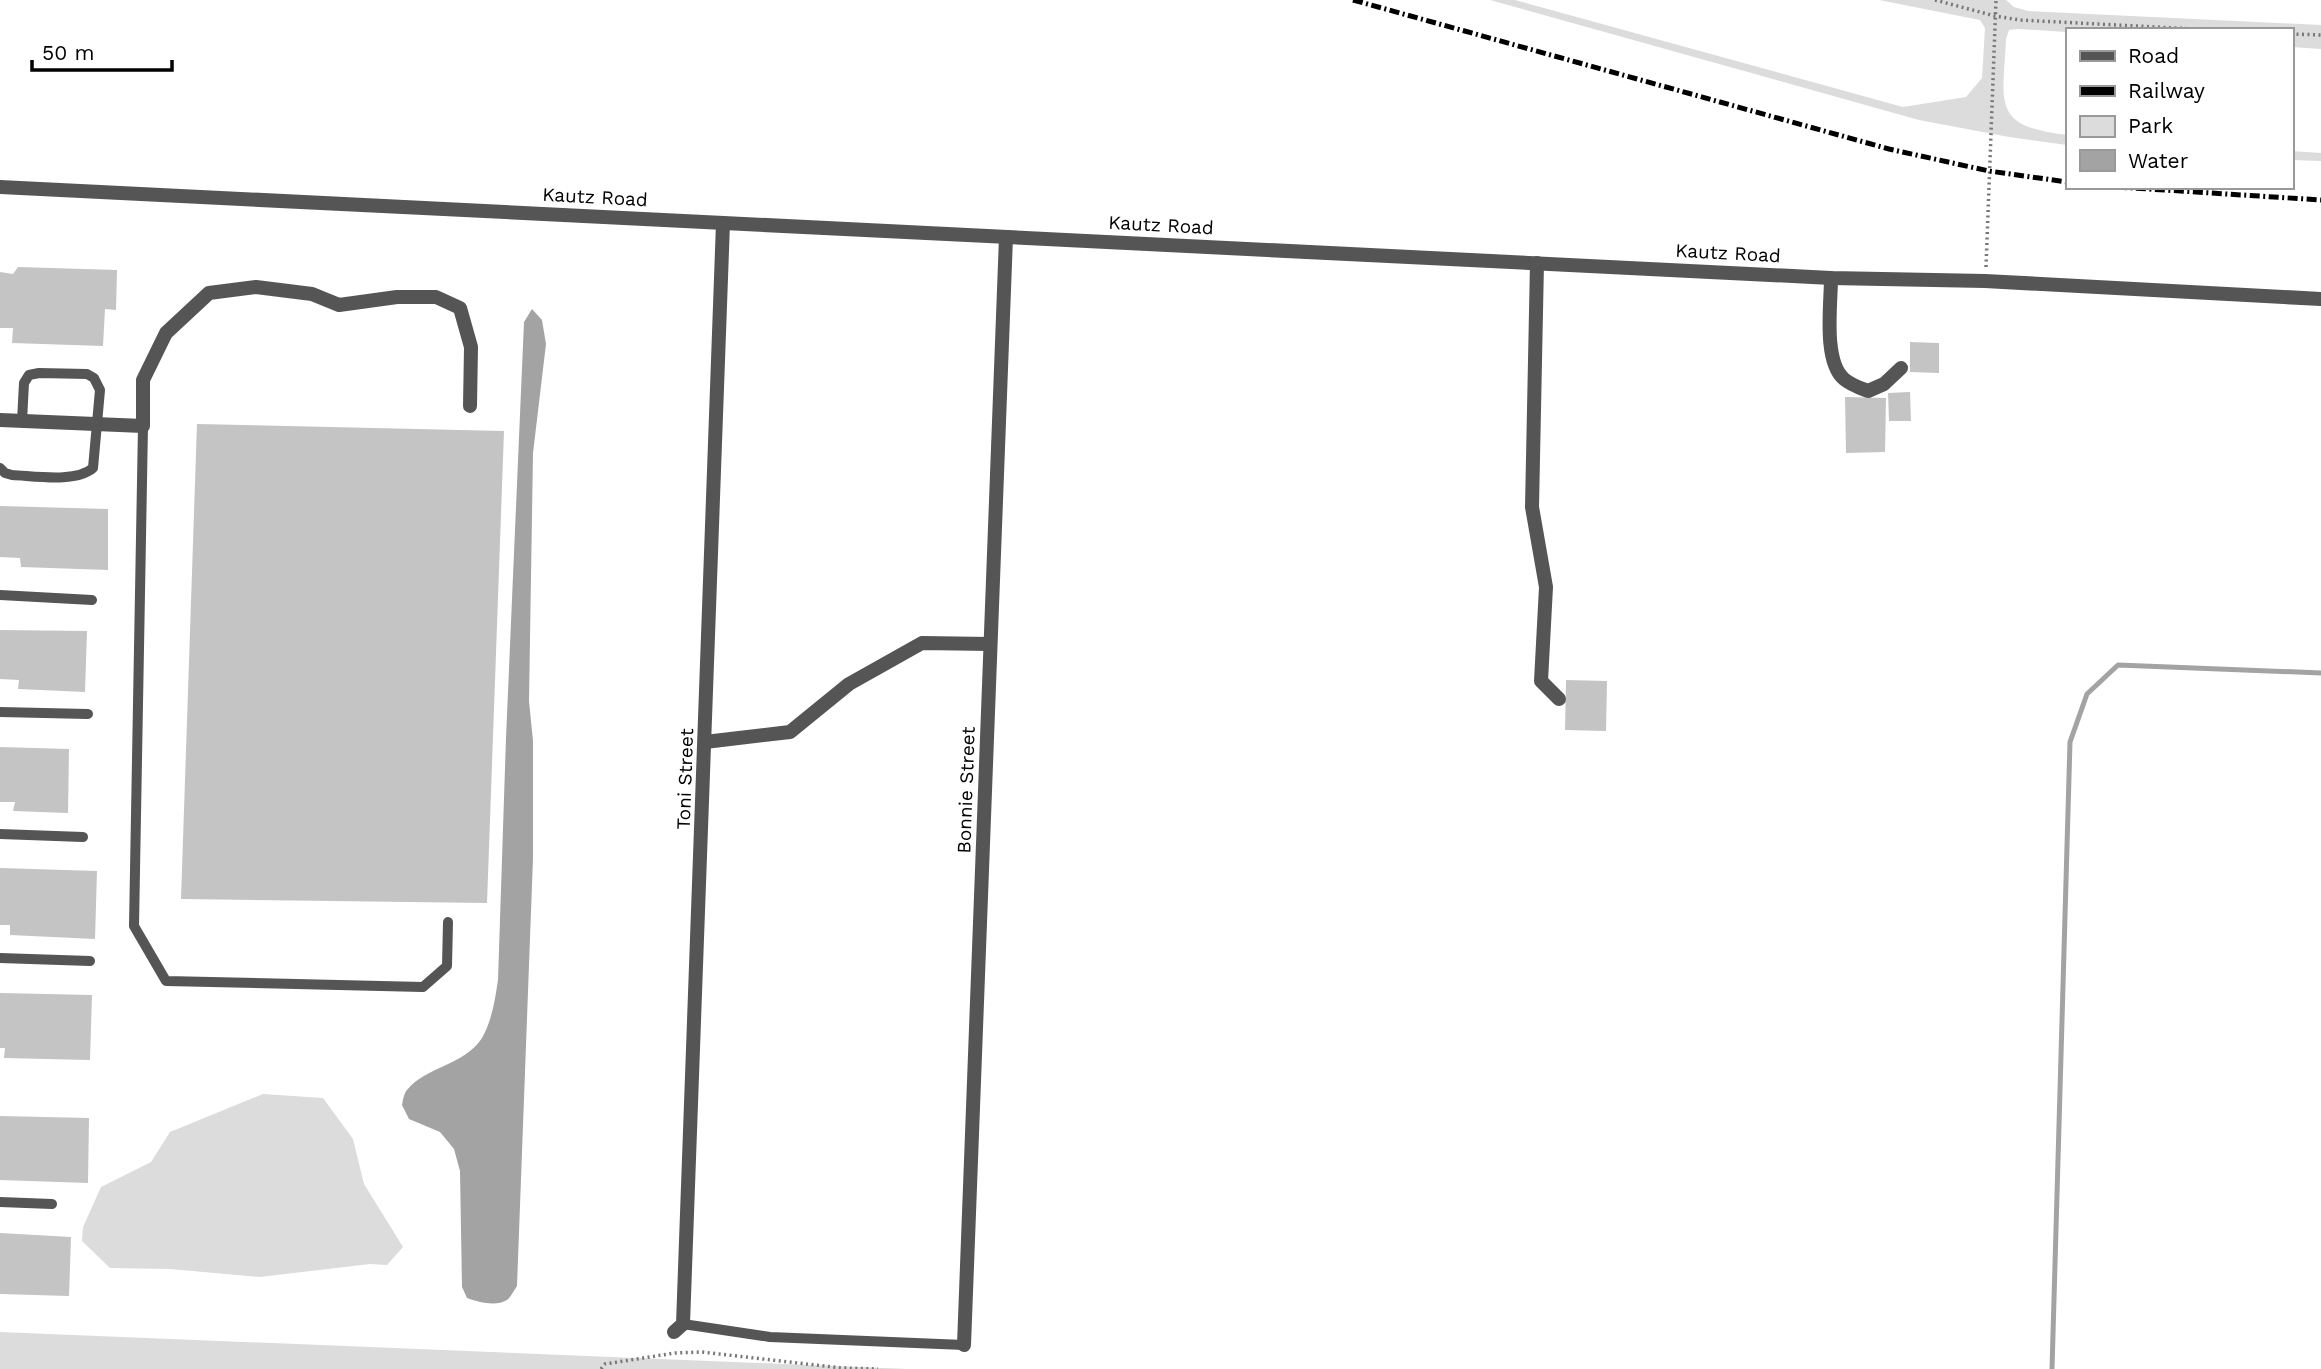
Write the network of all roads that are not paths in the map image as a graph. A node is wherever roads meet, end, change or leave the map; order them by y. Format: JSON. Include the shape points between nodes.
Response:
{"nodes":[{"id":1,"x":0,"y":187,"type":"edge"},
{"id":2,"x":723,"y":223,"type":"junction"},
{"id":3,"x":1006,"y":237,"type":"junction"},
{"id":4,"x":1537,"y":263,"type":"junction"},
{"id":5,"x":1831,"y":278,"type":"junction"},
{"id":6,"x":2321,"y":299,"type":"edge"},
{"id":7,"x":1901,"y":368,"type":"dead end"},
{"id":8,"x":470,"y":406,"type":"dead end"},
{"id":9,"x":0,"y":420,"type":"edge"},
{"id":10,"x":22,"y":421,"type":"junction"},
{"id":11,"x":98,"y":424,"type":"junction"},
{"id":12,"x":143,"y":426,"type":"junction"},
{"id":13,"x":0,"y":468,"type":"edge"},
{"id":14,"x":0,"y":595,"type":"edge"},
{"id":15,"x":92,"y":600,"type":"dead end"},
{"id":16,"x":990,"y":644,"type":"junction"},
{"id":17,"x":1559,"y":699,"type":"dead end"},
{"id":18,"x":0,"y":712,"type":"edge"},
{"id":19,"x":88,"y":714,"type":"dead end"},
{"id":20,"x":705,"y":743,"type":"junction"},
{"id":21,"x":0,"y":834,"type":"edge"},
{"id":22,"x":83,"y":837,"type":"dead end"},
{"id":23,"x":448,"y":922,"type":"dead end"},
{"id":24,"x":0,"y":958,"type":"edge"},
{"id":25,"x":90,"y":961,"type":"dead end"},
{"id":26,"x":0,"y":1202,"type":"edge"},
{"id":27,"x":52,"y":1204,"type":"dead end"},
{"id":28,"x":678,"y":1328,"type":"joint"},
{"id":29,"x":964,"y":1345,"type":"joint"}],
"edges":[{"from":1,"to":2,"type":"street","name":"Kautz Road"},
{"from":2,"to":3,"type":"street","name":"Kautz Road"},
{"from":2,"to":20,"type":"street","name":"Toni Street"},
{"from":3,"to":4,"type":"street","name":"Kautz Road"},
{"from":3,"to":16,"type":"street","name":"Bonnie Street"},
{"from":4,"to":5,"type":"street","name":"Kautz Road"},
{"from":4,"to":17,"type":"street","via":[[1532,507],[1546,587],[1541,681]]},
{"from":5,"to":6,"type":"street","name":"Kautz Road","via":[[1985,281]]},
{"from":5,"to":7,"type":"street","via":[[1831,347],[1842,377],[1868,391]]},
{"from":8,"to":12,"type":"street","via":[[471,347],[460,308],[436,297],[339,305],[312,294],[256,287],[209,293],[166,333],[143,380]]},
{"from":9,"to":10,"type":"street"},
{"from":10,"to":11,"type":"street"},
{"from":10,"to":11,"type":"lane","via":[[24,383],[29,375],[87,374],[100,390]]},
{"from":11,"to":12,"type":"street"},
{"from":11,"to":13,"type":"lane","via":[[93,468],[86,474],[12,475]]},
{"from":12,"to":23,"type":"lane","via":[[134,926],[166,981],[423,987],[447,966]]},
{"from":14,"to":15,"type":"lane"},
{"from":16,"to":20,"type":"street","via":[[922,643],[849,684],[790,732]]},
{"from":16,"to":29,"type":"street","name":"Bonnie Street"},
{"from":18,"to":19,"type":"lane"},
{"from":20,"to":28,"type":"street","name":"Toni Street"},
{"from":21,"to":22,"type":"lane"},
{"from":24,"to":25,"type":"lane"},
{"from":26,"to":27,"type":"lane"},
{"from":28,"to":29,"type":"lane","via":[[770,1337]]}]}
